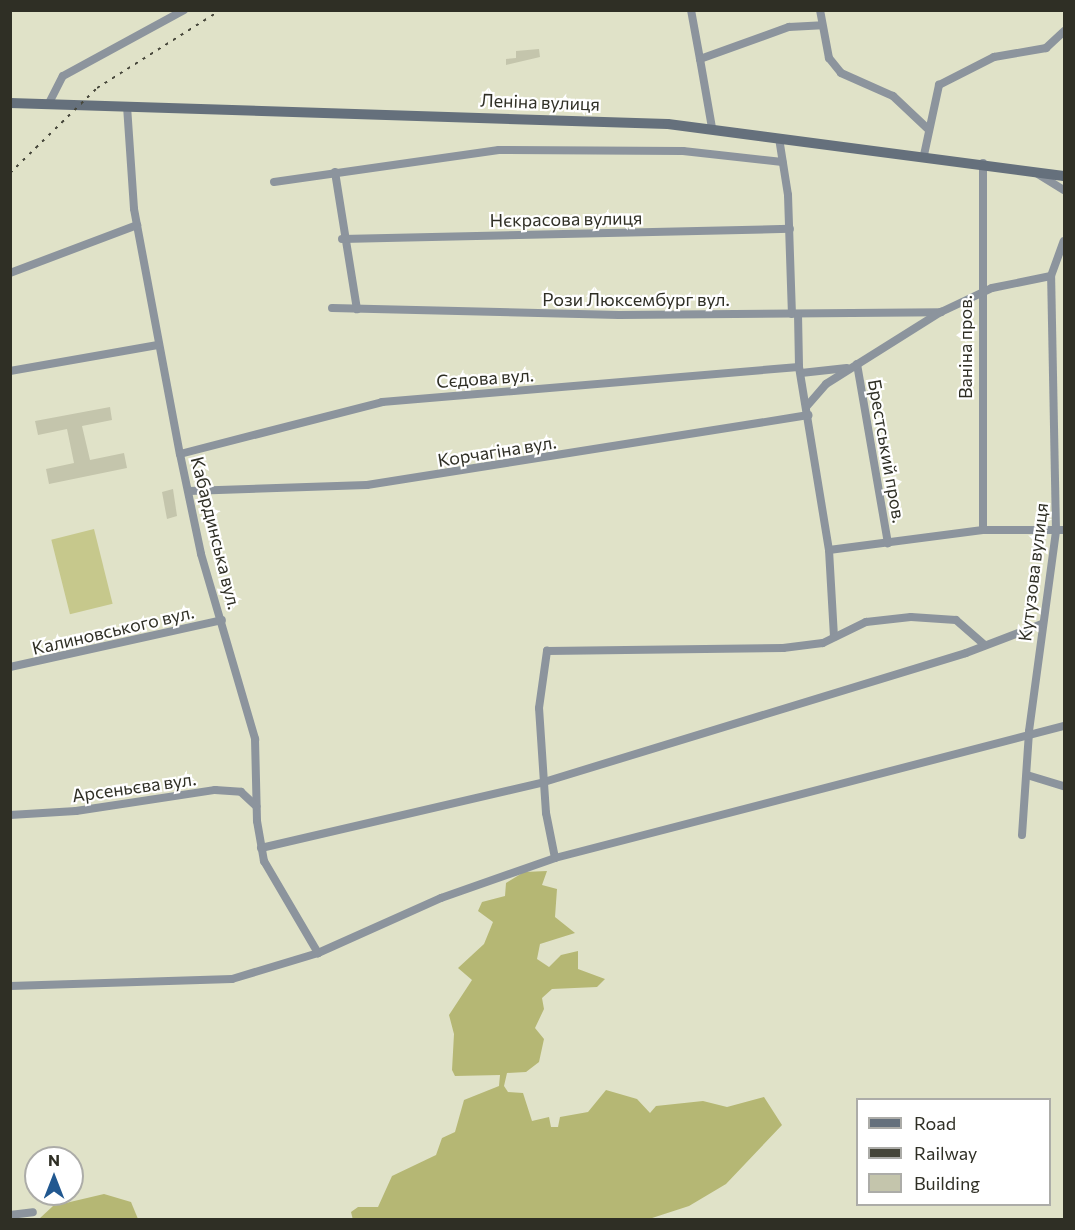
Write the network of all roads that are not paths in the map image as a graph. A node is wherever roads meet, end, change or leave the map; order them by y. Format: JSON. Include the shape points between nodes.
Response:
{"nodes":[{"id":1,"x":184,"y":10,"type":"edge"},
{"id":2,"x":691,"y":10,"type":"edge"},
{"id":3,"x":820,"y":10,"type":"edge"},
{"id":4,"x":822,"y":25,"type":"junction"},
{"id":5,"x":1065,"y":31,"type":"edge"},
{"id":6,"x":1062,"y":45,"type":"edge"},
{"id":7,"x":700,"y":59,"type":"junction"},
{"id":8,"x":10,"y":103,"type":"edge"},
{"id":9,"x":49,"y":103,"type":"junction"},
{"id":10,"x":127,"y":106,"type":"junction"},
{"id":11,"x":712,"y":128,"type":"junction"},
{"id":12,"x":927,"y":128,"type":"junction"},
{"id":13,"x":779,"y":138,"type":"junction"},
{"id":14,"x":924,"y":155,"type":"junction"},
{"id":15,"x":782,"y":162,"type":"junction"},
{"id":16,"x":983,"y":163,"type":"junction"},
{"id":17,"x":1031,"y":171,"type":"junction"},
{"id":18,"x":335,"y":172,"type":"junction"},
{"id":19,"x":1063,"y":173,"type":"edge"},
{"id":20,"x":274,"y":182,"type":"dead end"},
{"id":21,"x":1065,"y":190,"type":"edge"},
{"id":22,"x":137,"y":225,"type":"junction"},
{"id":23,"x":790,"y":229,"type":"junction"},
{"id":24,"x":342,"y":239,"type":"junction"},
{"id":25,"x":1065,"y":241,"type":"edge"},
{"id":26,"x":10,"y":273,"type":"edge"},
{"id":27,"x":1051,"y":276,"type":"junction"},
{"id":28,"x":980,"y":293,"type":"junction"},
{"id":29,"x":332,"y":308,"type":"dead end"},
{"id":30,"x":357,"y":309,"type":"junction"},
{"id":31,"x":941,"y":312,"type":"junction"},
{"id":32,"x":795,"y":314,"type":"junction"},
{"id":33,"x":158,"y":345,"type":"junction"},
{"id":34,"x":854,"y":366,"type":"junction"},
{"id":35,"x":800,"y":370,"type":"junction"},
{"id":36,"x":10,"y":371,"type":"edge"},
{"id":37,"x":807,"y":411,"type":"junction"},
{"id":38,"x":180,"y":454,"type":"junction"},
{"id":39,"x":189,"y":491,"type":"junction"},
{"id":40,"x":983,"y":530,"type":"junction"},
{"id":41,"x":1060,"y":530,"type":"edge"},
{"id":42,"x":888,"y":543,"type":"junction"},
{"id":43,"x":829,"y":550,"type":"junction"},
{"id":44,"x":222,"y":620,"type":"junction"},
{"id":45,"x":1042,"y":624,"type":"junction"},
{"id":46,"x":834,"y":638,"type":"junction"},
{"id":47,"x":985,"y":645,"type":"junction"},
{"id":48,"x":10,"y":667,"type":"edge"},
{"id":49,"x":1065,"y":726,"type":"edge"},
{"id":50,"x":1029,"y":731,"type":"junction"},
{"id":51,"x":1027,"y":775,"type":"junction"},
{"id":52,"x":544,"y":782,"type":"junction"},
{"id":53,"x":1065,"y":786,"type":"edge"},
{"id":54,"x":256,"y":806,"type":"junction"},
{"id":55,"x":10,"y":815,"type":"edge"},
{"id":56,"x":1022,"y":835,"type":"dead end"},
{"id":57,"x":261,"y":848,"type":"junction"},
{"id":58,"x":555,"y":858,"type":"junction"},
{"id":59,"x":318,"y":953,"type":"junction"},
{"id":60,"x":10,"y":986,"type":"edge"},
{"id":61,"x":33,"y":1212,"type":"dead end"},
{"id":62,"x":13,"y":1217,"type":"edge"}],
"edges":[{"from":1,"to":9,"type":"street","via":[[63,76]]},
{"from":2,"to":7,"type":"street"},
{"from":3,"to":4,"type":"street"},
{"from":4,"to":7,"type":"street","via":[[789,27]]},
{"from":4,"to":12,"type":"street","via":[[829,58],[841,73],[892,96]]},
{"from":5,"to":6,"type":"street"},
{"from":6,"to":12,"type":"street","via":[[994,57],[947,79],[933,95]]},
{"from":7,"to":11,"type":"street"},
{"from":8,"to":9,"type":"main road","name":"Леніна вулиця"},
{"from":9,"to":10,"type":"main road","name":"Леніна вулиця"},
{"from":10,"to":11,"type":"main road","name":"Леніна вулиця"},
{"from":10,"to":22,"type":"street","name":"Кабардинська вул.","via":[[127,158]]},
{"from":11,"to":13,"type":"main road","name":"Леніна вулиця"},
{"from":12,"to":14,"type":"street"},
{"from":13,"to":14,"type":"main road","name":"Леніна вулиця"},
{"from":13,"to":15,"type":"street"},
{"from":14,"to":16,"type":"main road","name":"Леніна вулиця"},
{"from":15,"to":18,"type":"street","via":[[683,151],[499,150]]},
{"from":15,"to":23,"type":"street"},
{"from":16,"to":17,"type":"main road","name":"Леніна вулиця"},
{"from":16,"to":28,"type":"street","name":"Ваніна пров."},
{"from":17,"to":19,"type":"main road","name":"Леніна вулиця"},
{"from":17,"to":21,"type":"street"},
{"from":18,"to":20,"type":"street"},
{"from":18,"to":24,"type":"street"},
{"from":22,"to":26,"type":"street"},
{"from":22,"to":33,"type":"street","name":"Кабардинська вул."},
{"from":23,"to":24,"type":"street","name":"Нєкрасова вулиця"},
{"from":23,"to":32,"type":"street"},
{"from":24,"to":30,"type":"street"},
{"from":25,"to":27,"type":"street","name":"Кутузова вулиця"},
{"from":27,"to":28,"type":"street"},
{"from":27,"to":41,"type":"street","name":"Кутузова вулиця"},
{"from":28,"to":31,"type":"street"},
{"from":28,"to":40,"type":"street","name":"Ваніна пров."},
{"from":29,"to":30,"type":"street","name":"Рози Люксембург вул."},
{"from":30,"to":32,"type":"street","name":"Рози Люксембург вул."},
{"from":31,"to":32,"type":"street","name":"Рози Люксембург вул."},
{"from":31,"to":34,"type":"street"},
{"from":32,"to":35,"type":"street"},
{"from":33,"to":36,"type":"street"},
{"from":33,"to":38,"type":"street","name":"Кабардинська вул."},
{"from":34,"to":35,"type":"street","name":"Сєдова вул."},
{"from":34,"to":37,"type":"street","via":[[820,388]]},
{"from":34,"to":42,"type":"street","name":"Брестський пров."},
{"from":35,"to":37,"type":"street"},
{"from":35,"to":38,"type":"street","name":"Сєдова вул.","via":[[382,402]]},
{"from":37,"to":39,"type":"street","name":"Корчагіна вул.","via":[[367,485]]},
{"from":37,"to":43,"type":"street"},
{"from":38,"to":39,"type":"street","name":"Кабардинська вул."},
{"from":39,"to":44,"type":"street","name":"Кабардинська вул."},
{"from":40,"to":41,"type":"street"},
{"from":40,"to":42,"type":"street"},
{"from":41,"to":45,"type":"street","name":"Кутузова вулиця"},
{"from":42,"to":43,"type":"street"},
{"from":43,"to":46,"type":"street"},
{"from":44,"to":48,"type":"street","name":"Калиновського вул."},
{"from":44,"to":54,"type":"street","name":"Кабардинська вул.","via":[[255,739]]},
{"from":45,"to":47,"type":"street"},
{"from":45,"to":50,"type":"street","name":"Кутузова вулиця"},
{"from":46,"to":47,"type":"street","via":[[883,619],[945,618],[964,623]]},
{"from":46,"to":52,"type":"street","via":[[783,648],[707,653],[547,651],[539,708]]},
{"from":47,"to":52,"type":"street"},
{"from":49,"to":50,"type":"street"},
{"from":50,"to":51,"type":"street","name":"Кутузова вулиця"},
{"from":50,"to":58,"type":"street"},
{"from":51,"to":53,"type":"street"},
{"from":51,"to":56,"type":"street","name":"Кутузова вулиця"},
{"from":52,"to":57,"type":"street"},
{"from":52,"to":58,"type":"street"},
{"from":54,"to":55,"type":"street","name":"Арсеньєва вул.","via":[[241,792],[215,790],[76,811]]},
{"from":54,"to":57,"type":"street","name":"Кабардинська вул."},
{"from":57,"to":59,"type":"street","name":"Кабардинська вул.","via":[[268,874]]},
{"from":58,"to":59,"type":"street","via":[[441,898]]},
{"from":59,"to":60,"type":"street","via":[[212,982]]},
{"from":61,"to":62,"type":"street"}]}
